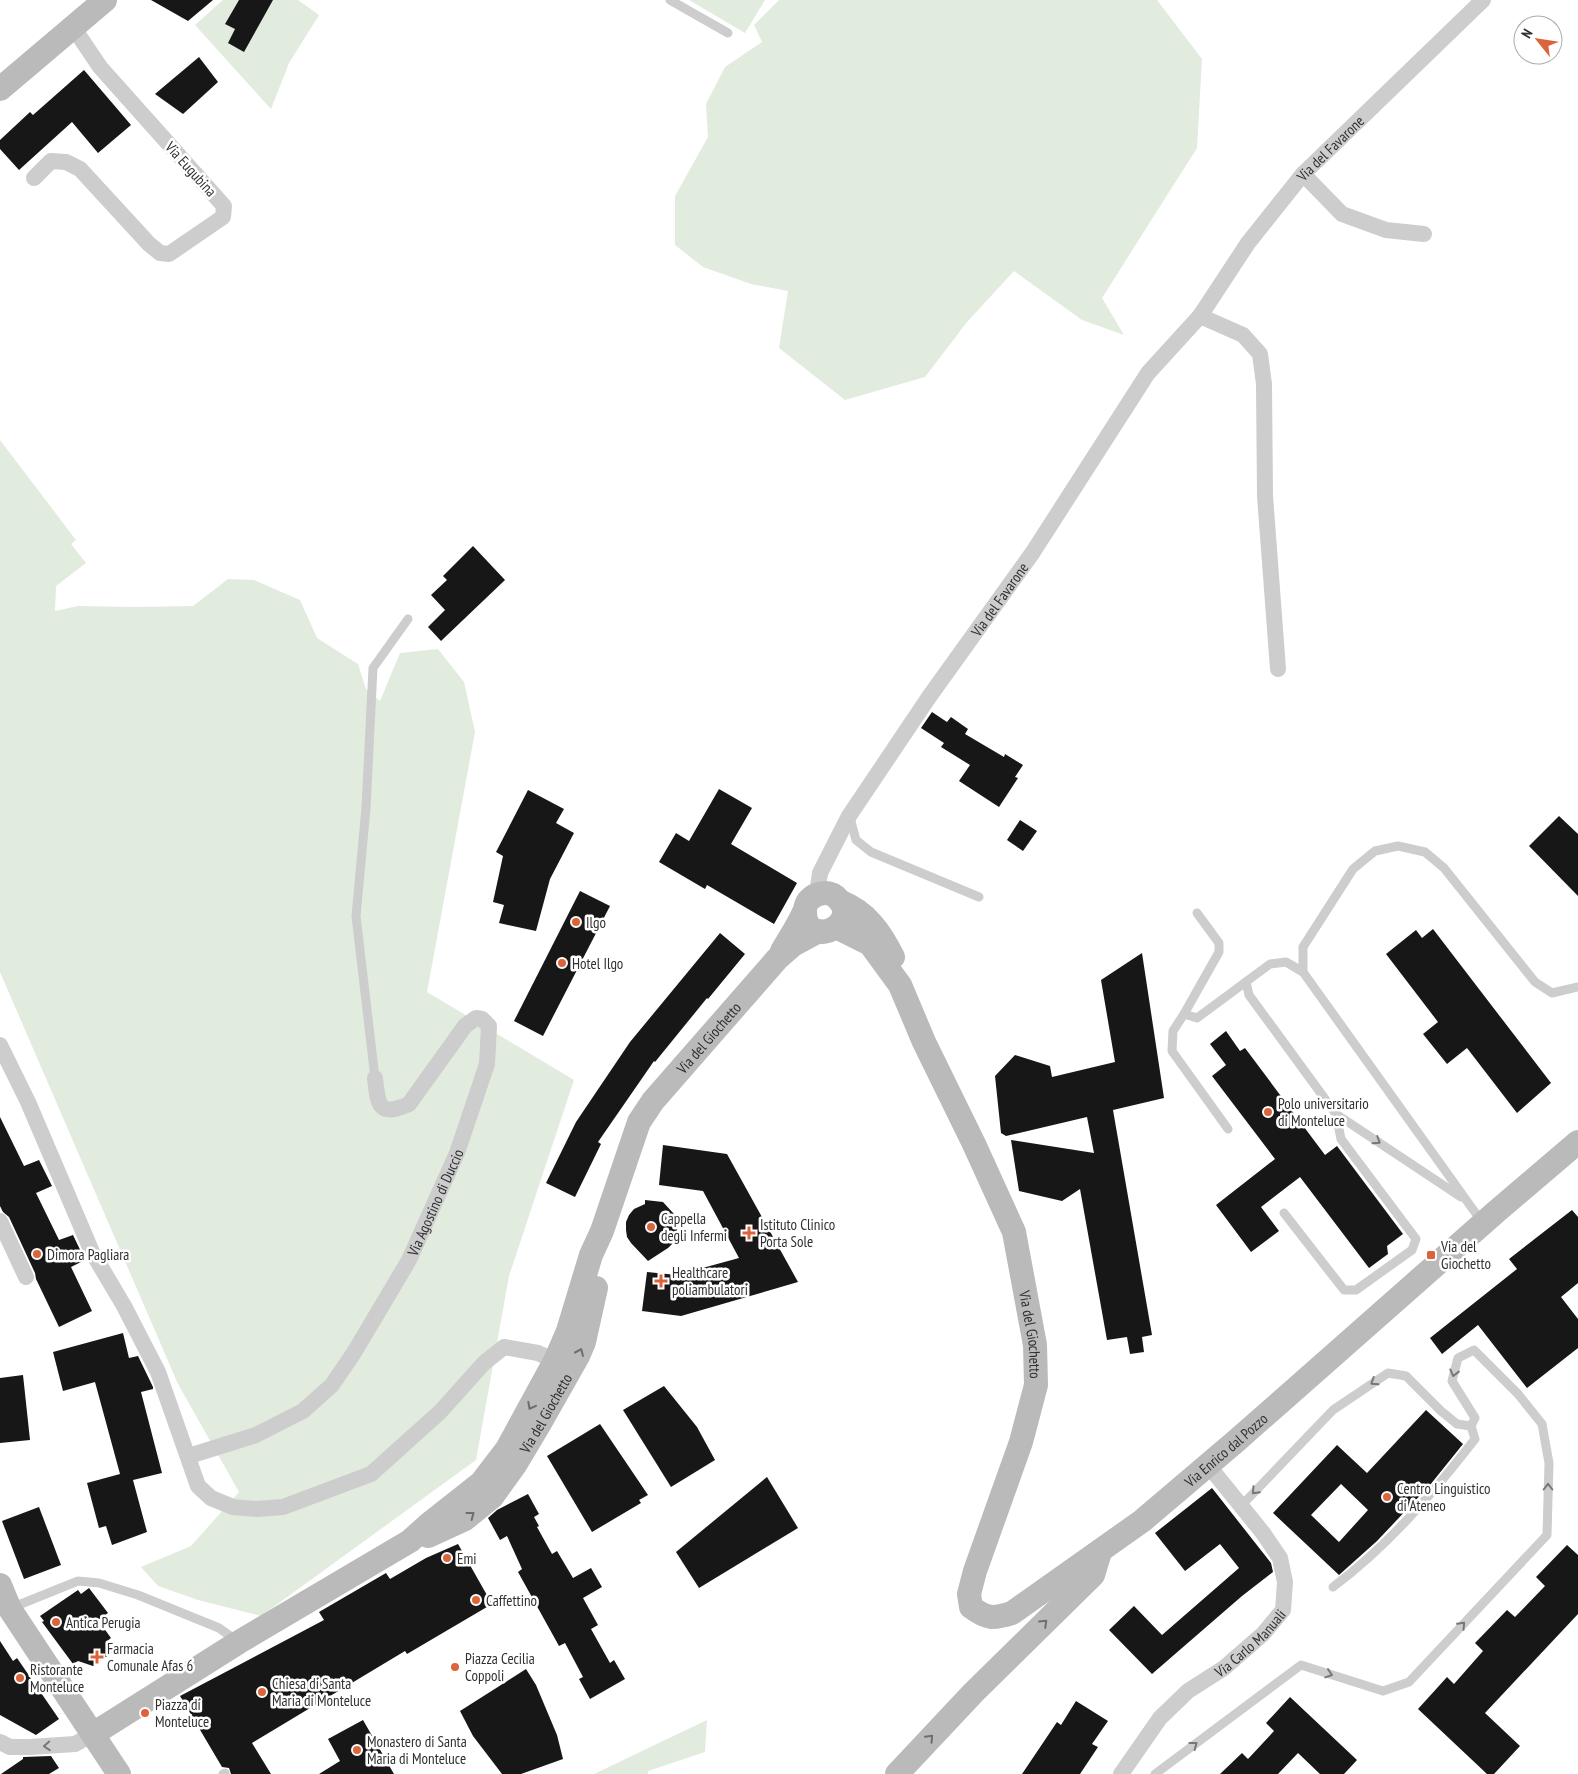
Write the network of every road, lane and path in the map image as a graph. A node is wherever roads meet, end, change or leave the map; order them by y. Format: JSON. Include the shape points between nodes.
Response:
{"nodes":[{"id":1,"x":105,"y":0,"type":"edge"},
{"id":2,"x":670,"y":0,"type":"edge"},
{"id":3,"x":1482,"y":0,"type":"edge"},
{"id":4,"x":74,"y":27,"type":"junction"},
{"id":5,"x":728,"y":33,"type":"dead end"},
{"id":6,"x":0,"y":89,"type":"edge"},
{"id":7,"x":1303,"y":174,"type":"junction"},
{"id":8,"x":34,"y":178,"type":"dead end"},
{"id":9,"x":1424,"y":234,"type":"dead end"},
{"id":10,"x":1200,"y":316,"type":"junction"},
{"id":11,"x":408,"y":619,"type":"dead end"},
{"id":12,"x":1278,"y":669,"type":"dead end"},
{"id":13,"x":849,"y":816,"type":"junction"},
{"id":14,"x":980,"y":897,"type":"dead end"},
{"id":15,"x":841,"y":902,"type":"junction"},
{"id":16,"x":811,"y":903,"type":"junction"},
{"id":17,"x":1197,"y":913,"type":"dead end"},
{"id":18,"x":828,"y":929,"type":"junction"},
{"id":19,"x":777,"y":959,"type":"junction"},
{"id":20,"x":1303,"y":972,"type":"junction"},
{"id":21,"x":1246,"y":982,"type":"junction"},
{"id":22,"x":900,"y":985,"type":"junction"},
{"id":23,"x":1578,"y":987,"type":"edge"},
{"id":24,"x":1184,"y":1014,"type":"junction"},
{"id":25,"x":0,"y":1045,"type":"edge"},
{"id":26,"x":375,"y":1078,"type":"joint"},
{"id":27,"x":1336,"y":1114,"type":"junction"},
{"id":28,"x":1228,"y":1129,"type":"dead end"},
{"id":29,"x":1578,"y":1142,"type":"edge"},
{"id":30,"x":1466,"y":1201,"type":"junction"},
{"id":31,"x":1284,"y":1212,"type":"dead end"},
{"id":32,"x":0,"y":1221,"type":"edge"},
{"id":33,"x":1482,"y":1223,"type":"junction"},
{"id":34,"x":602,"y":1232,"type":"junction"},
{"id":35,"x":26,"y":1277,"type":"dead end"},
{"id":36,"x":555,"y":1361,"type":"junction"},
{"id":37,"x":1471,"y":1426,"type":"junction"},
{"id":38,"x":189,"y":1456,"type":"junction"},
{"id":39,"x":1208,"y":1465,"type":"junction"},
{"id":40,"x":1241,"y":1506,"type":"junction"},
{"id":41,"x":410,"y":1541,"type":"junction"},
{"id":42,"x":1100,"y":1552,"type":"junction"},
{"id":43,"x":0,"y":1585,"type":"edge"},
{"id":44,"x":1333,"y":1587,"type":"dead end"},
{"id":45,"x":10,"y":1609,"type":"junction"},
{"id":46,"x":239,"y":1642,"type":"junction"},
{"id":47,"x":93,"y":1734,"type":"junction"},
{"id":48,"x":0,"y":1742,"type":"edge"},
{"id":49,"x":119,"y":1774,"type":"edge"},
{"id":50,"x":897,"y":1774,"type":"edge"},
{"id":51,"x":1121,"y":1774,"type":"edge"},
{"id":52,"x":1155,"y":1774,"type":"edge"}],
"edges":[{"from":1,"to":4,"type":"street"},
{"from":2,"to":5,"type":"lane"},
{"from":3,"to":7,"type":"street","name":"Via del Favarone"},
{"from":4,"to":6,"type":"street"},
{"from":4,"to":8,"type":"street","name":"Via Eugubina","via":[[100,67],[224,206],[223,216],[169,254],[160,253],[80,169],[66,162],[51,161]]},
{"from":7,"to":9,"type":"street","via":[[1342,214],[1386,230]]},
{"from":7,"to":10,"type":"street","name":"Via del Favarone","via":[[1248,243]]},
{"from":10,"to":12,"type":"street","via":[[1243,335],[1260,354],[1264,384],[1265,496]]},
{"from":10,"to":13,"type":"street","name":"Via del Favarone","via":[[1148,373],[1033,552]]},
{"from":11,"to":26,"type":"lane","via":[[373,668],[366,808],[356,916]]},
{"from":13,"to":14,"type":"lane","via":[[856,840],[871,852]]},
{"from":13,"to":16,"type":"street","name":"Via del Favarone","via":[[820,873]]},
{"from":15,"to":16,"type":"street","name":"Via del Giochetto","via":[[829,893]]},
{"from":15,"to":18,"type":"street","via":[[842,920]]},
{"from":15,"to":22,"type":"street","name":"Via del Giochetto","via":[[860,912],[882,935],[894,958]]},
{"from":16,"to":18,"type":"street","name":"Via del Giochetto","via":[[807,922],[811,927]]},
{"from":16,"to":19,"type":"street","name":"Via del Giochetto"},
{"from":17,"to":24,"type":"lane","via":[[1218,943],[1219,952]]},
{"from":18,"to":19,"type":"street","name":"Via del Giochetto","via":[[793,945]]},
{"from":18,"to":22,"type":"street","name":"Via del Giochetto","via":[[870,944]]},
{"from":19,"to":34,"type":"street","name":"Via del Giochetto","via":[[653,1101],[639,1122]]},
{"from":20,"to":21,"type":"lane","via":[[1286,962],[1270,964]]},
{"from":20,"to":23,"type":"lane","via":[[1303,947],[1353,869],[1375,851],[1398,846],[1425,852],[1444,868],[1534,982],[1552,993]]},
{"from":20,"to":30,"type":"lane"},
{"from":21,"to":24,"type":"lane","via":[[1197,1018]]},
{"from":21,"to":27,"type":"lane","via":[[1249,995]]},
{"from":22,"to":42,"type":"street","name":"Via del Giochetto","via":[[1014,1232],[1035,1345],[1036,1385],[1021,1442],[975,1571],[969,1594],[971,1607],[983,1616],[996,1618],[1012,1612]]},
{"from":24,"to":28,"type":"lane","via":[[1173,1031],[1172,1051]]},
{"from":25,"to":38,"type":"street","via":[[92,1252],[158,1372]]},
{"from":26,"to":38,"type":"street","name":"Via Agostino di Duccio","via":[[378,1102],[385,1109],[396,1110],[409,1104],[465,1026],[476,1018],[489,1026],[487,1064],[457,1153],[409,1260],[332,1385],[302,1411],[256,1435]]},
{"from":27,"to":30,"type":"lane","one_way":true},
{"from":27,"to":31,"type":"lane","via":[[1341,1139],[1416,1239],[1412,1250],[1356,1290],[1344,1290]]},
{"from":29,"to":33,"type":"street","name":"Via Enrico dal Pozzo"},
{"from":30,"to":33,"type":"lane"},
{"from":32,"to":35,"type":"street"},
{"from":33,"to":39,"type":"street","name":"Via Enrico dal Pozzo"},
{"from":34,"to":36,"type":"street","name":"Via del Giochetto"},
{"from":41,"to":34,"type":"street","name":"Via del Giochetto","one_way":true,"via":[[436,1534],[465,1519],[492,1497],[514,1465],[569,1374],[584,1342],[594,1300]]},
{"from":36,"to":38,"type":"street","via":[[538,1353],[504,1347],[484,1363],[440,1412],[371,1474],[283,1507],[233,1507],[211,1498],[198,1486]]},
{"from":36,"to":41,"type":"street","name":"Via del Giochetto","one_way":true,"via":[[493,1469],[481,1483]]},
{"from":37,"to":40,"type":"lane","one_way":true,"via":[[1457,1424],[1406,1376],[1388,1374],[1333,1410]]},
{"from":37,"to":44,"type":"lane","via":[[1475,1439],[1418,1508],[1359,1567]]},
{"from":52,"to":37,"type":"lane","one_way":true,"via":[[1302,1665],[1383,1691],[1409,1682],[1547,1535],[1548,1463],[1542,1424],[1518,1394],[1474,1350],[1458,1358],[1452,1381],[1475,1418]]},
{"from":39,"to":40,"type":"street","name":"Via Carlo Manuali"},
{"from":39,"to":42,"type":"street","name":"Via Enrico dal Pozzo"},
{"from":40,"to":51,"type":"street","name":"Via Carlo Manuali","via":[[1280,1558],[1285,1582],[1283,1610],[1263,1634],[1224,1668],[1188,1691],[1160,1718]]},
{"from":41,"to":46,"type":"street","name":"Via del Giochetto"},
{"from":50,"to":42,"type":"street","one_way":true,"via":[[973,1693],[1093,1575]]},
{"from":43,"to":45,"type":"street"},
{"from":45,"to":46,"type":"lane","via":[[78,1580],[99,1583],[219,1628]]},
{"from":45,"to":47,"type":"street"},
{"from":46,"to":47,"type":"street","name":"Via del Giochetto"},
{"from":47,"to":48,"type":"street","one_way":true,"via":[[74,1744],[10,1747]]},
{"from":47,"to":49,"type":"street"}]}
